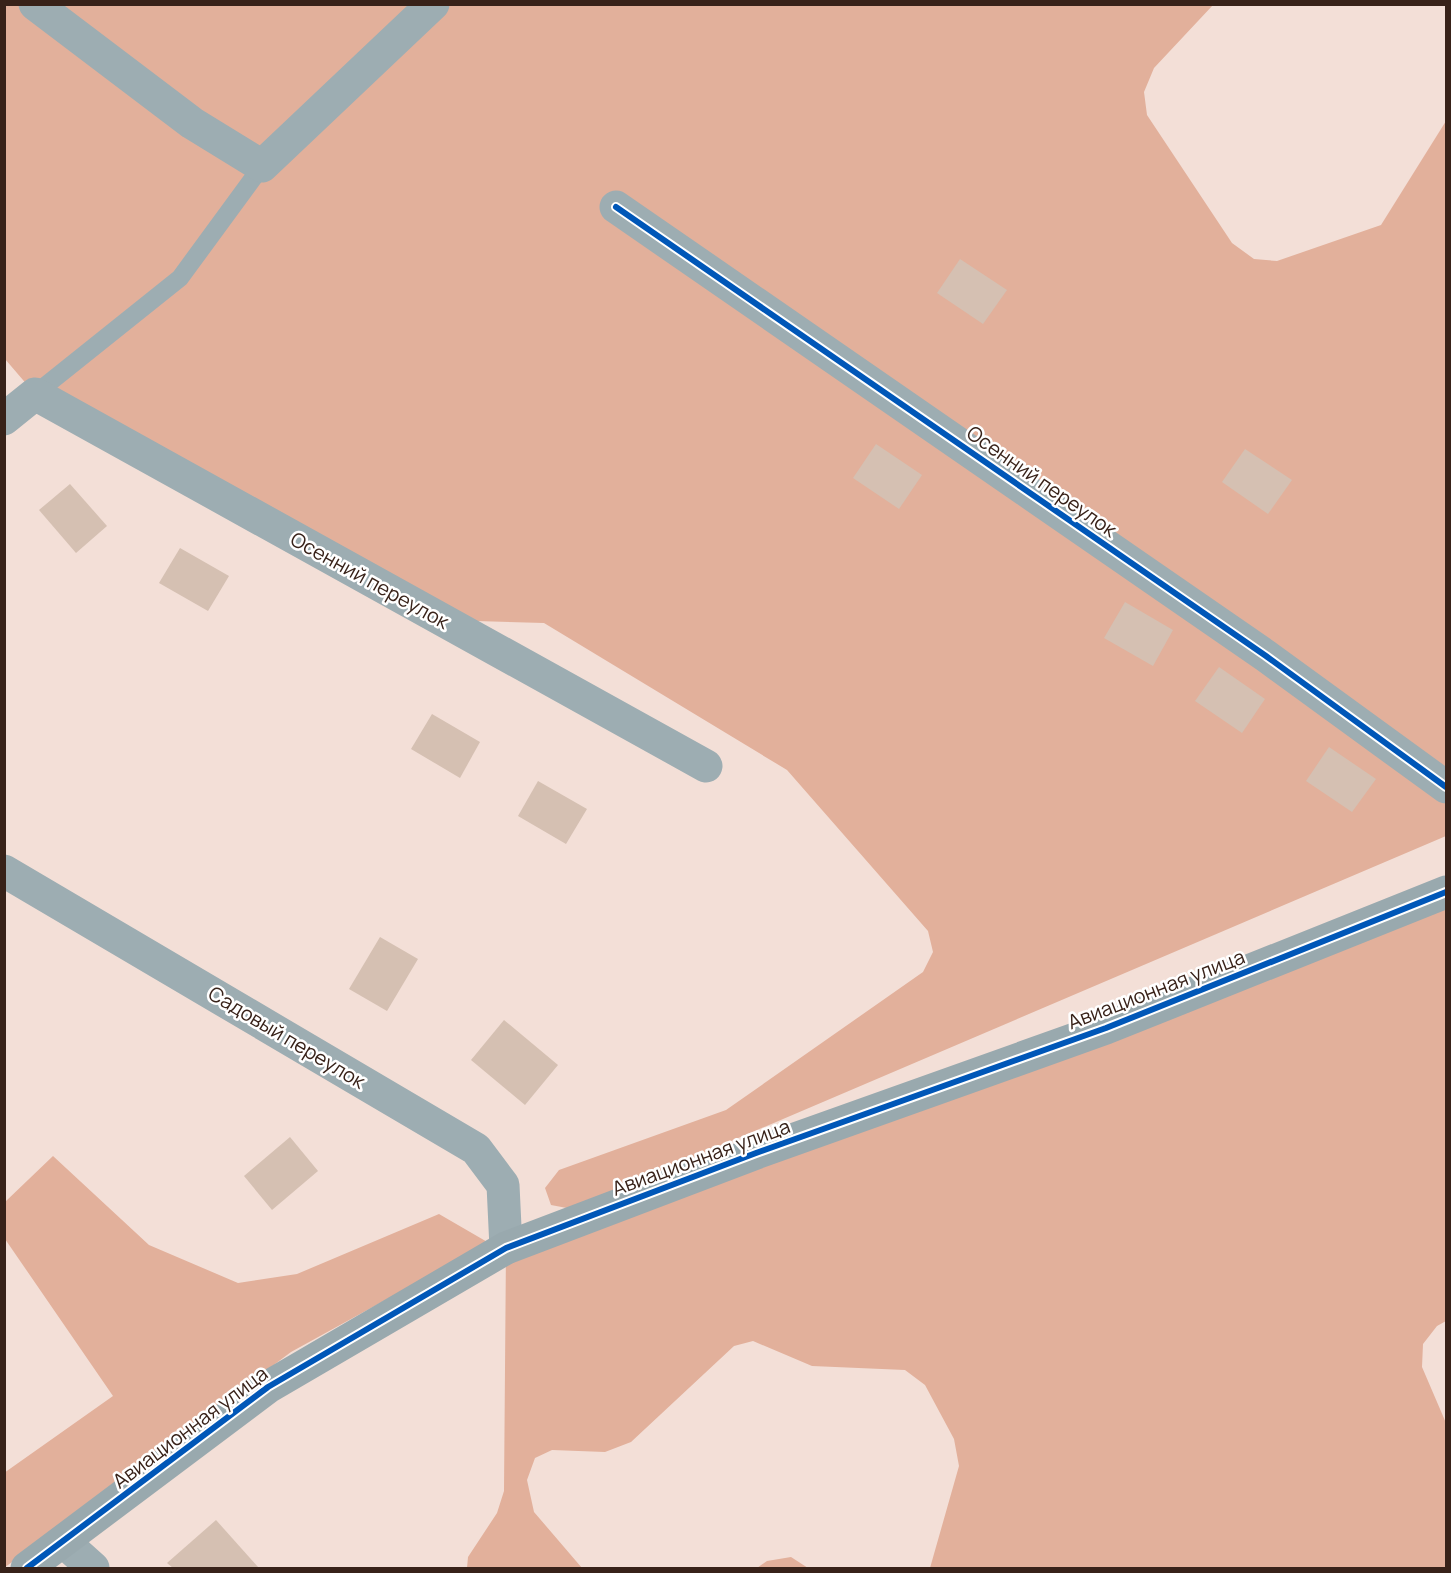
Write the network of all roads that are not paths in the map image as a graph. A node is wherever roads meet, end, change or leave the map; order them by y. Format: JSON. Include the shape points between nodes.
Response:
{"nodes":[{"id":1,"x":35,"y":4,"type":"edge"},
{"id":2,"x":433,"y":4,"type":"edge"},
{"id":3,"x":262,"y":166,"type":"junction"},
{"id":4,"x":616,"y":207,"type":"dead end"},
{"id":5,"x":35,"y":394,"type":"junction"},
{"id":6,"x":4,"y":419,"type":"edge"},
{"id":7,"x":706,"y":766,"type":"dead end"},
{"id":8,"x":1446,"y":787,"type":"edge"},
{"id":9,"x":4,"y":871,"type":"edge"},
{"id":10,"x":1446,"y":892,"type":"edge"},
{"id":11,"x":506,"y":1248,"type":"junction"},
{"id":12,"x":64,"y":1542,"type":"junction"},
{"id":13,"x":27,"y":1569,"type":"edge"},
{"id":14,"x":93,"y":1569,"type":"edge"}],
"edges":[{"from":1,"to":3,"type":"street","via":[[192,123]]},
{"from":2,"to":3,"type":"street"},
{"from":3,"to":5,"type":"lane","via":[[180,278]]},
{"from":4,"to":8,"type":"street","name":"Осенний переулок","via":[[1266,656]]},
{"from":5,"to":6,"type":"street"},
{"from":5,"to":7,"type":"street","name":"Осенний переулок"},
{"from":9,"to":11,"type":"street","name":"Садовый переулок","via":[[476,1149],[503,1185]]},
{"from":10,"to":11,"type":"street","name":"Авиационная улица","via":[[1106,1028],[756,1153]]},
{"from":11,"to":12,"type":"street","name":"Авиационная улица","via":[[268,1387]]},
{"from":12,"to":13,"type":"street","name":"Авиационная улица"},
{"from":12,"to":14,"type":"street"}]}
